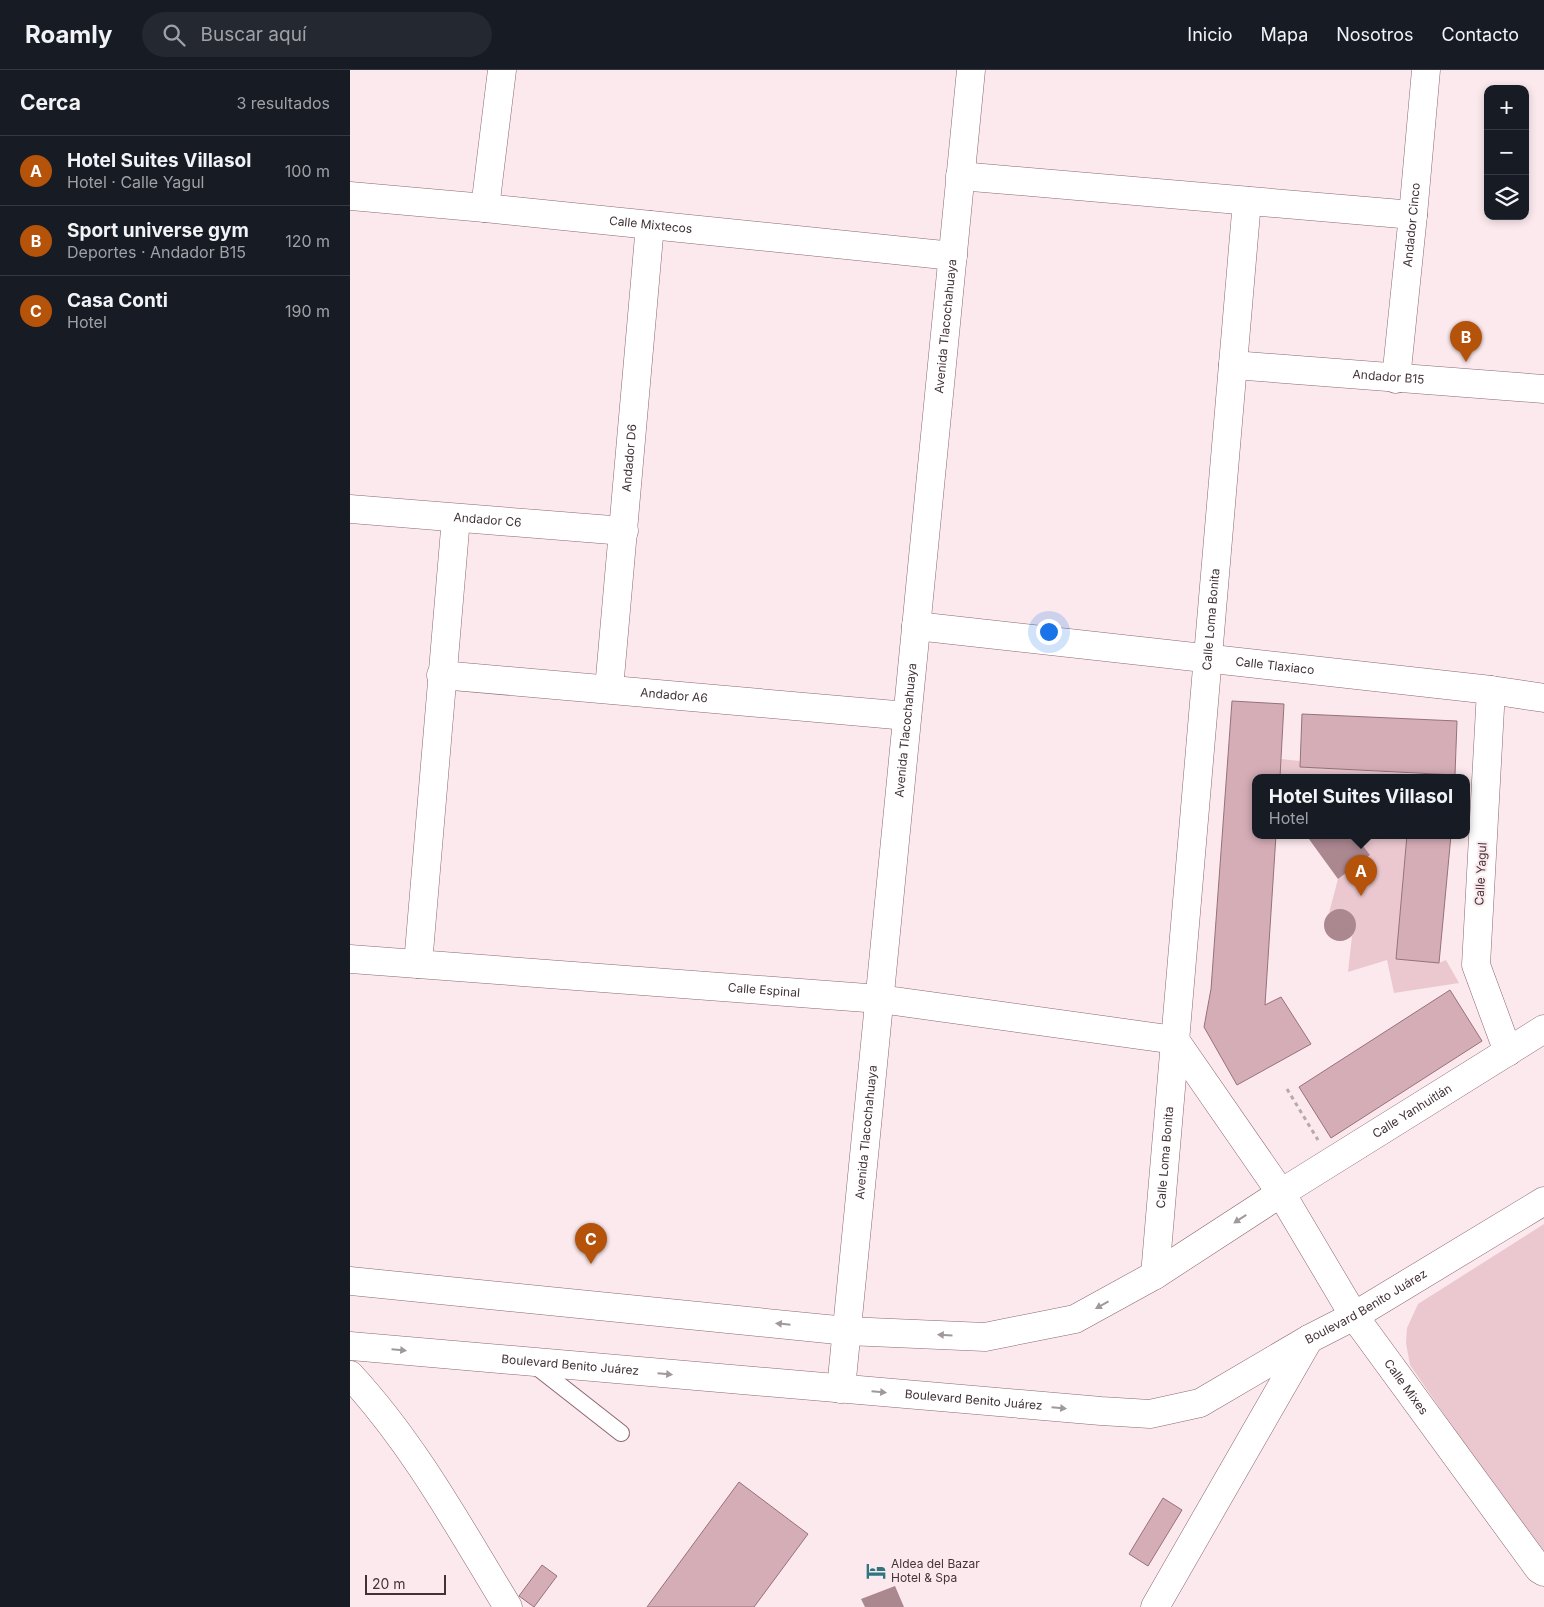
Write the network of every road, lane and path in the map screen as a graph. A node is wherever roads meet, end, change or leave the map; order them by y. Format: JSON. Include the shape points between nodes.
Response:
{"nodes":[{"id":1,"x":502,"y":70,"type":"edge"},
{"id":2,"x":971,"y":70,"type":"edge"},
{"id":3,"x":1426,"y":70,"type":"edge"},
{"id":4,"x":960,"y":176,"type":"junction"},
{"id":5,"x":350,"y":196,"type":"edge"},
{"id":6,"x":1247,"y":201,"type":"junction"},
{"id":7,"x":485,"y":208,"type":"junction"},
{"id":8,"x":1413,"y":215,"type":"junction"},
{"id":9,"x":650,"y":225,"type":"junction"},
{"id":10,"x":953,"y":256,"type":"junction"},
{"id":11,"x":1232,"y":365,"type":"junction"},
{"id":12,"x":1396,"y":379,"type":"junction"},
{"id":13,"x":1544,"y":389,"type":"edge"},
{"id":14,"x":350,"y":509,"type":"edge"},
{"id":15,"x":456,"y":518,"type":"junction"},
{"id":16,"x":624,"y":532,"type":"junction"},
{"id":17,"x":916,"y":626,"type":"junction"},
{"id":18,"x":1208,"y":658,"type":"junction"},
{"id":19,"x":441,"y":675,"type":"junction"},
{"id":20,"x":608,"y":689,"type":"junction"},
{"id":21,"x":1491,"y":690,"type":"junction"},
{"id":22,"x":1544,"y":698,"type":"edge"},
{"id":23,"x":907,"y":716,"type":"junction"},
{"id":24,"x":350,"y":959,"type":"edge"},
{"id":25,"x":418,"y":964,"type":"junction"},
{"id":26,"x":880,"y":999,"type":"junction"},
{"id":27,"x":1544,"y":1029,"type":"edge"},
{"id":28,"x":1175,"y":1040,"type":"junction"},
{"id":29,"x":1508,"y":1052,"type":"junction"},
{"id":30,"x":1287,"y":1090,"type":"dead end"},
{"id":31,"x":1329,"y":1163,"type":"junction"},
{"id":32,"x":1281,"y":1193,"type":"junction"},
{"id":33,"x":1544,"y":1201,"type":"edge"},
{"id":34,"x":1155,"y":1275,"type":"junction"},
{"id":35,"x":350,"y":1281,"type":"edge"},
{"id":36,"x":1354,"y":1316,"type":"junction"},
{"id":37,"x":847,"y":1330,"type":"junction"},
{"id":38,"x":1309,"y":1339,"type":"junction"},
{"id":39,"x":350,"y":1346,"type":"edge"},
{"id":40,"x":532,"y":1362,"type":"junction"},
{"id":41,"x":350,"y":1375,"type":"edge"},
{"id":42,"x":841,"y":1389,"type":"junction"},
{"id":43,"x":621,"y":1433,"type":"dead end"},
{"id":44,"x":1544,"y":1572,"type":"edge"},
{"id":45,"x":508,"y":1607,"type":"edge"},
{"id":46,"x":1156,"y":1607,"type":"edge"}],
"edges":[{"from":1,"to":7,"type":"street"},
{"from":2,"to":4,"type":"street","name":"Avenida Tlacochahuaya"},
{"from":3,"to":8,"type":"street","name":"Andador Cinco"},
{"from":4,"to":6,"type":"street"},
{"from":4,"to":10,"type":"street","name":"Avenida Tlacochahuaya"},
{"from":5,"to":7,"type":"street","name":"Calle Mixtecos"},
{"from":6,"to":8,"type":"street"},
{"from":6,"to":11,"type":"street","name":"Calle Loma Bonita"},
{"from":7,"to":9,"type":"street","name":"Calle Mixtecos"},
{"from":8,"to":12,"type":"street","name":"Andador Cinco"},
{"from":9,"to":10,"type":"street","name":"Calle Mixtecos"},
{"from":9,"to":16,"type":"street","name":"Andador D6"},
{"from":10,"to":17,"type":"street","name":"Avenida Tlacochahuaya"},
{"from":11,"to":12,"type":"street","name":"Andador B15"},
{"from":11,"to":18,"type":"street","name":"Calle Loma Bonita"},
{"from":12,"to":13,"type":"street","name":"Andador B15"},
{"from":14,"to":15,"type":"street","name":"Andador C6"},
{"from":15,"to":16,"type":"street","name":"Andador C6"},
{"from":15,"to":19,"type":"street"},
{"from":16,"to":20,"type":"street","name":"Andador D6"},
{"from":17,"to":18,"type":"street","name":"Calle Tlaxiaco"},
{"from":17,"to":23,"type":"street","name":"Avenida Tlacochahuaya"},
{"from":18,"to":21,"type":"street","name":"Calle Tlaxiaco"},
{"from":18,"to":28,"type":"street","name":"Calle Loma Bonita"},
{"from":19,"to":20,"type":"street","name":"Andador A6"},
{"from":19,"to":25,"type":"street"},
{"from":20,"to":23,"type":"street","name":"Andador A6"},
{"from":21,"to":22,"type":"street","name":"Calle Tlaxiaco"},
{"from":21,"to":29,"type":"street","name":"Calle Yagul","via":[[1476,965]]},
{"from":23,"to":26,"type":"street","name":"Avenida Tlacochahuaya"},
{"from":24,"to":25,"type":"street","name":"Calle Espinal"},
{"from":25,"to":26,"type":"street","name":"Calle Espinal"},
{"from":26,"to":28,"type":"street","name":"Calle Espinal"},
{"from":26,"to":37,"type":"street","name":"Avenida Tlacochahuaya"},
{"from":27,"to":29,"type":"street","name":"Calle Yanhuitlán"},
{"from":28,"to":32,"type":"street"},
{"from":28,"to":34,"type":"street","name":"Calle Loma Bonita"},
{"from":29,"to":31,"type":"street","name":"Calle Yanhuitlán"},
{"from":30,"to":31,"type":"path"},
{"from":31,"to":32,"type":"street","name":"Calle Yanhuitlán"},
{"from":32,"to":34,"type":"street","one_way":true},
{"from":32,"to":36,"type":"street","name":"Calle Mixes"},
{"from":33,"to":36,"type":"street","name":"Boulevard Benito Juárez"},
{"from":34,"to":37,"type":"street","one_way":true,"via":[[1076,1319],[984,1337]]},
{"from":37,"to":35,"type":"street","one_way":true},
{"from":36,"to":38,"type":"street","name":"Boulevard Benito Juárez"},
{"from":36,"to":44,"type":"street","name":"Calle Mixes"},
{"from":37,"to":42,"type":"street","name":"Avenida Tlacochahuaya"},
{"from":42,"to":38,"type":"street","name":"Boulevard Benito Juárez","one_way":true,"via":[[1150,1414],[1200,1403]]},
{"from":38,"to":46,"type":"street"},
{"from":39,"to":40,"type":"street","name":"Boulevard Benito Juárez","one_way":true},
{"from":40,"to":42,"type":"street","name":"Boulevard Benito Juárez","one_way":true},
{"from":40,"to":43,"type":"lane"},
{"from":41,"to":45,"type":"street","via":[[424,1469]]}]}
